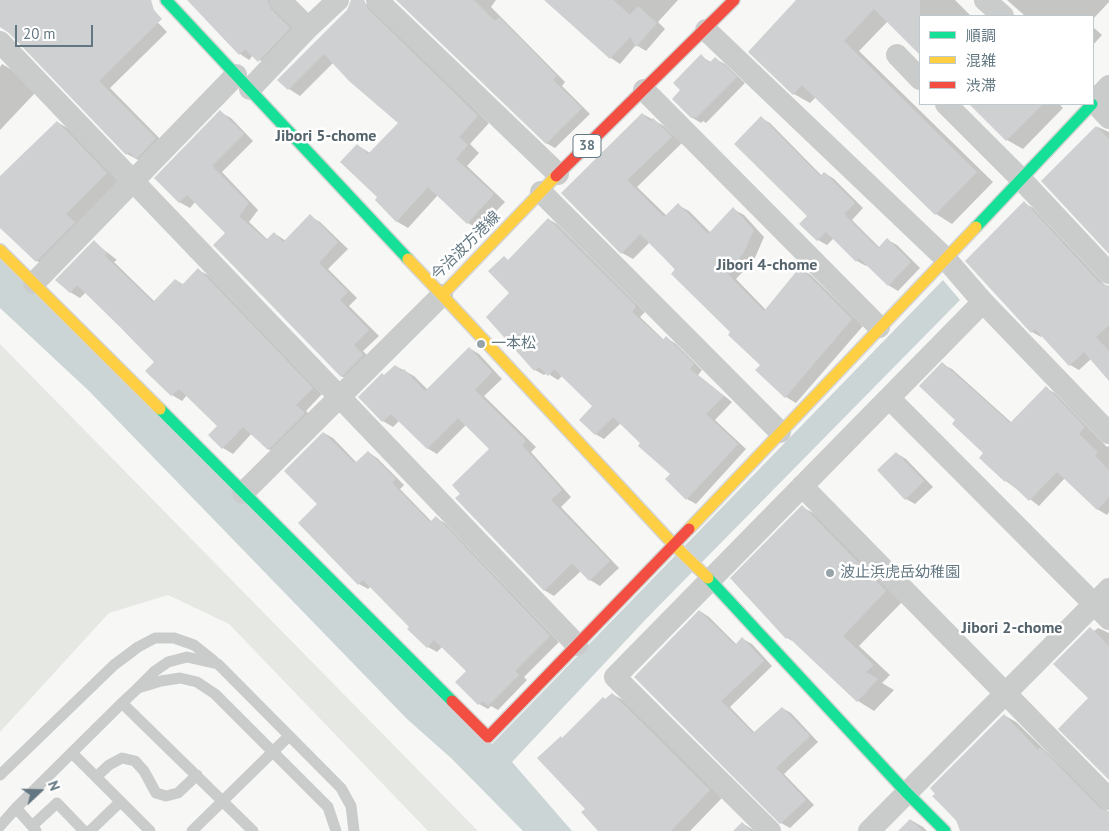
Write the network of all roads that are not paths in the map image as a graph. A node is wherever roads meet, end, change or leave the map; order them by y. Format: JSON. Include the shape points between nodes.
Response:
{"nodes":[{"id":1,"x":166,"y":0,"type":"edge"},
{"id":2,"x":280,"y":0,"type":"edge"},
{"id":3,"x":338,"y":0,"type":"edge"},
{"id":4,"x":377,"y":0,"type":"edge"},
{"id":5,"x":734,"y":0,"type":"edge"},
{"id":6,"x":986,"y":0,"type":"edge"},
{"id":7,"x":1002,"y":15,"type":"edge"},
{"id":8,"x":308,"y":28,"type":"junction"},
{"id":9,"x":706,"y":30,"type":"junction"},
{"id":10,"x":0,"y":42,"type":"edge"},
{"id":11,"x":897,"y":55,"type":"dead end"},
{"id":12,"x":919,"y":77,"type":"edge"},
{"id":13,"x":243,"y":82,"type":"junction"},
{"id":14,"x":644,"y":90,"type":"junction"},
{"id":15,"x":1098,"y":102,"type":"edge"},
{"id":16,"x":947,"y":105,"type":"edge"},
{"id":17,"x":558,"y":174,"type":"junction"},
{"id":18,"x":1020,"y":178,"type":"junction"},
{"id":19,"x":133,"y":183,"type":"junction"},
{"id":20,"x":541,"y":192,"type":"junction"},
{"id":21,"x":0,"y":250,"type":"edge"},
{"id":22,"x":945,"y":258,"type":"junction"},
{"id":23,"x":1109,"y":273,"type":"edge"},
{"id":24,"x":34,"y":283,"type":"junction"},
{"id":25,"x":442,"y":295,"type":"junction"},
{"id":26,"x":983,"y":302,"type":"junction"},
{"id":27,"x":879,"y":327,"type":"junction"},
{"id":28,"x":340,"y":397,"type":"junction"},
{"id":29,"x":889,"y":398,"type":"junction"},
{"id":30,"x":780,"y":432,"type":"junction"},
{"id":31,"x":1109,"y":433,"type":"edge"},
{"id":32,"x":802,"y":486,"type":"junction"},
{"id":33,"x":243,"y":493,"type":"junction"},
{"id":34,"x":674,"y":545,"type":"junction"},
{"id":35,"x":710,"y":579,"type":"junction"},
{"id":36,"x":1104,"y":604,"type":"edge"},
{"id":37,"x":577,"y":645,"type":"junction"},
{"id":38,"x":218,"y":664,"type":"junction"},
{"id":39,"x":138,"y":688,"type":"junction"},
{"id":40,"x":1005,"y":693,"type":"junction"},
{"id":41,"x":122,"y":703,"type":"junction"},
{"id":42,"x":289,"y":736,"type":"junction"},
{"id":43,"x":273,"y":751,"type":"junction"},
{"id":44,"x":72,"y":754,"type":"junction"},
{"id":45,"x":0,"y":775,"type":"edge"},
{"id":46,"x":196,"y":775,"type":"junction"},
{"id":47,"x":96,"y":777,"type":"junction"},
{"id":48,"x":906,"y":792,"type":"junction"},
{"id":49,"x":1109,"y":799,"type":"edge"},
{"id":50,"x":223,"y":801,"type":"junction"},
{"id":51,"x":120,"y":802,"type":"junction"},
{"id":52,"x":16,"y":808,"type":"junction"},
{"id":53,"x":0,"y":826,"type":"edge"},
{"id":54,"x":34,"y":828,"type":"edge"},
{"id":55,"x":84,"y":831,"type":"edge"},
{"id":56,"x":90,"y":831,"type":"edge"},
{"id":57,"x":150,"y":831,"type":"edge"},
{"id":58,"x":192,"y":831,"type":"edge"},
{"id":59,"x":253,"y":831,"type":"edge"},
{"id":60,"x":336,"y":831,"type":"edge"},
{"id":61,"x":354,"y":831,"type":"edge"},
{"id":62,"x":770,"y":831,"type":"edge"},
{"id":63,"x":868,"y":831,"type":"edge"},
{"id":64,"x":945,"y":831,"type":"edge"}],
"edges":[{"from":1,"to":13,"type":"street","name":"今治波方港線"},
{"from":2,"to":8,"type":"street"},
{"from":3,"to":8,"type":"street"},
{"from":4,"to":17,"type":"street"},
{"from":5,"to":9,"type":"street","name":"今治波方港線","number":"38"},
{"from":6,"to":7,"type":"street"},
{"from":8,"to":13,"type":"street"},
{"from":9,"to":14,"type":"street","name":"今治波方港線","number":"38"},
{"from":9,"to":22,"type":"street"},
{"from":10,"to":19,"type":"street"},
{"from":11,"to":12,"type":"street"},
{"from":13,"to":19,"type":"street"},
{"from":13,"to":25,"type":"street","name":"今治波方港線"},
{"from":14,"to":17,"type":"street","name":"今治波方港線","number":"38"},
{"from":14,"to":27,"type":"street"},
{"from":15,"to":18,"type":"street"},
{"from":16,"to":18,"type":"street"},
{"from":17,"to":20,"type":"street","name":"今治波方港線","number":"38"},
{"from":18,"to":22,"type":"street"},
{"from":18,"to":23,"type":"street"},
{"from":19,"to":24,"type":"street"},
{"from":19,"to":28,"type":"street"},
{"from":20,"to":25,"type":"street","name":"今治波方港線","number":"38"},
{"from":20,"to":30,"type":"street"},
{"from":21,"to":24,"type":"street"},
{"from":22,"to":26,"type":"street"},
{"from":22,"to":27,"type":"street"},
{"from":24,"to":33,"type":"street"},
{"from":25,"to":28,"type":"street"},
{"from":25,"to":34,"type":"street"},
{"from":26,"to":29,"type":"street"},
{"from":26,"to":31,"type":"street"},
{"from":27,"to":30,"type":"street"},
{"from":28,"to":33,"type":"street"},
{"from":28,"to":37,"type":"street"},
{"from":29,"to":32,"type":"street"},
{"from":29,"to":36,"type":"street"},
{"from":30,"to":34,"type":"street"},
{"from":32,"to":35,"type":"street"},
{"from":32,"to":40,"type":"street"},
{"from":33,"to":37,"type":"street","via":[[488,737]]},
{"from":34,"to":35,"type":"street"},
{"from":34,"to":37,"type":"street"},
{"from":35,"to":48,"type":"street"},
{"from":35,"to":62,"type":"street","via":[[614,677]]},
{"from":36,"to":40,"type":"street"},
{"from":38,"to":39,"type":"lane","via":[[187,657],[168,662]]},
{"from":38,"to":42,"type":"lane"},
{"from":38,"to":45,"type":"lane","via":[[194,645],[174,638],[155,638],[114,665]]},
{"from":39,"to":41,"type":"lane"},
{"from":39,"to":43,"type":"lane","via":[[180,678],[198,682],[215,694]]},
{"from":40,"to":48,"type":"street"},
{"from":40,"to":49,"type":"street"},
{"from":41,"to":44,"type":"lane"},
{"from":41,"to":46,"type":"lane"},
{"from":42,"to":43,"type":"lane"},
{"from":42,"to":61,"type":"lane","via":[[341,788],[351,806]]},
{"from":43,"to":50,"type":"lane"},
{"from":43,"to":60,"type":"lane","via":[[328,807]]},
{"from":44,"to":47,"type":"lane"},
{"from":44,"to":52,"type":"lane"},
{"from":46,"to":47,"type":"lane","via":[[178,793],[166,796],[156,793],[135,761],[122,758]]},
{"from":46,"to":50,"type":"lane"},
{"from":47,"to":51,"type":"lane"},
{"from":48,"to":63,"type":"street"},
{"from":48,"to":64,"type":"street"},
{"from":50,"to":58,"type":"lane"},
{"from":50,"to":59,"type":"lane"},
{"from":51,"to":56,"type":"lane"},
{"from":51,"to":57,"type":"lane"},
{"from":52,"to":53,"type":"lane"},
{"from":52,"to":54,"type":"lane"},
{"from":54,"to":55,"type":"lane","via":[[57,803]]}]}
